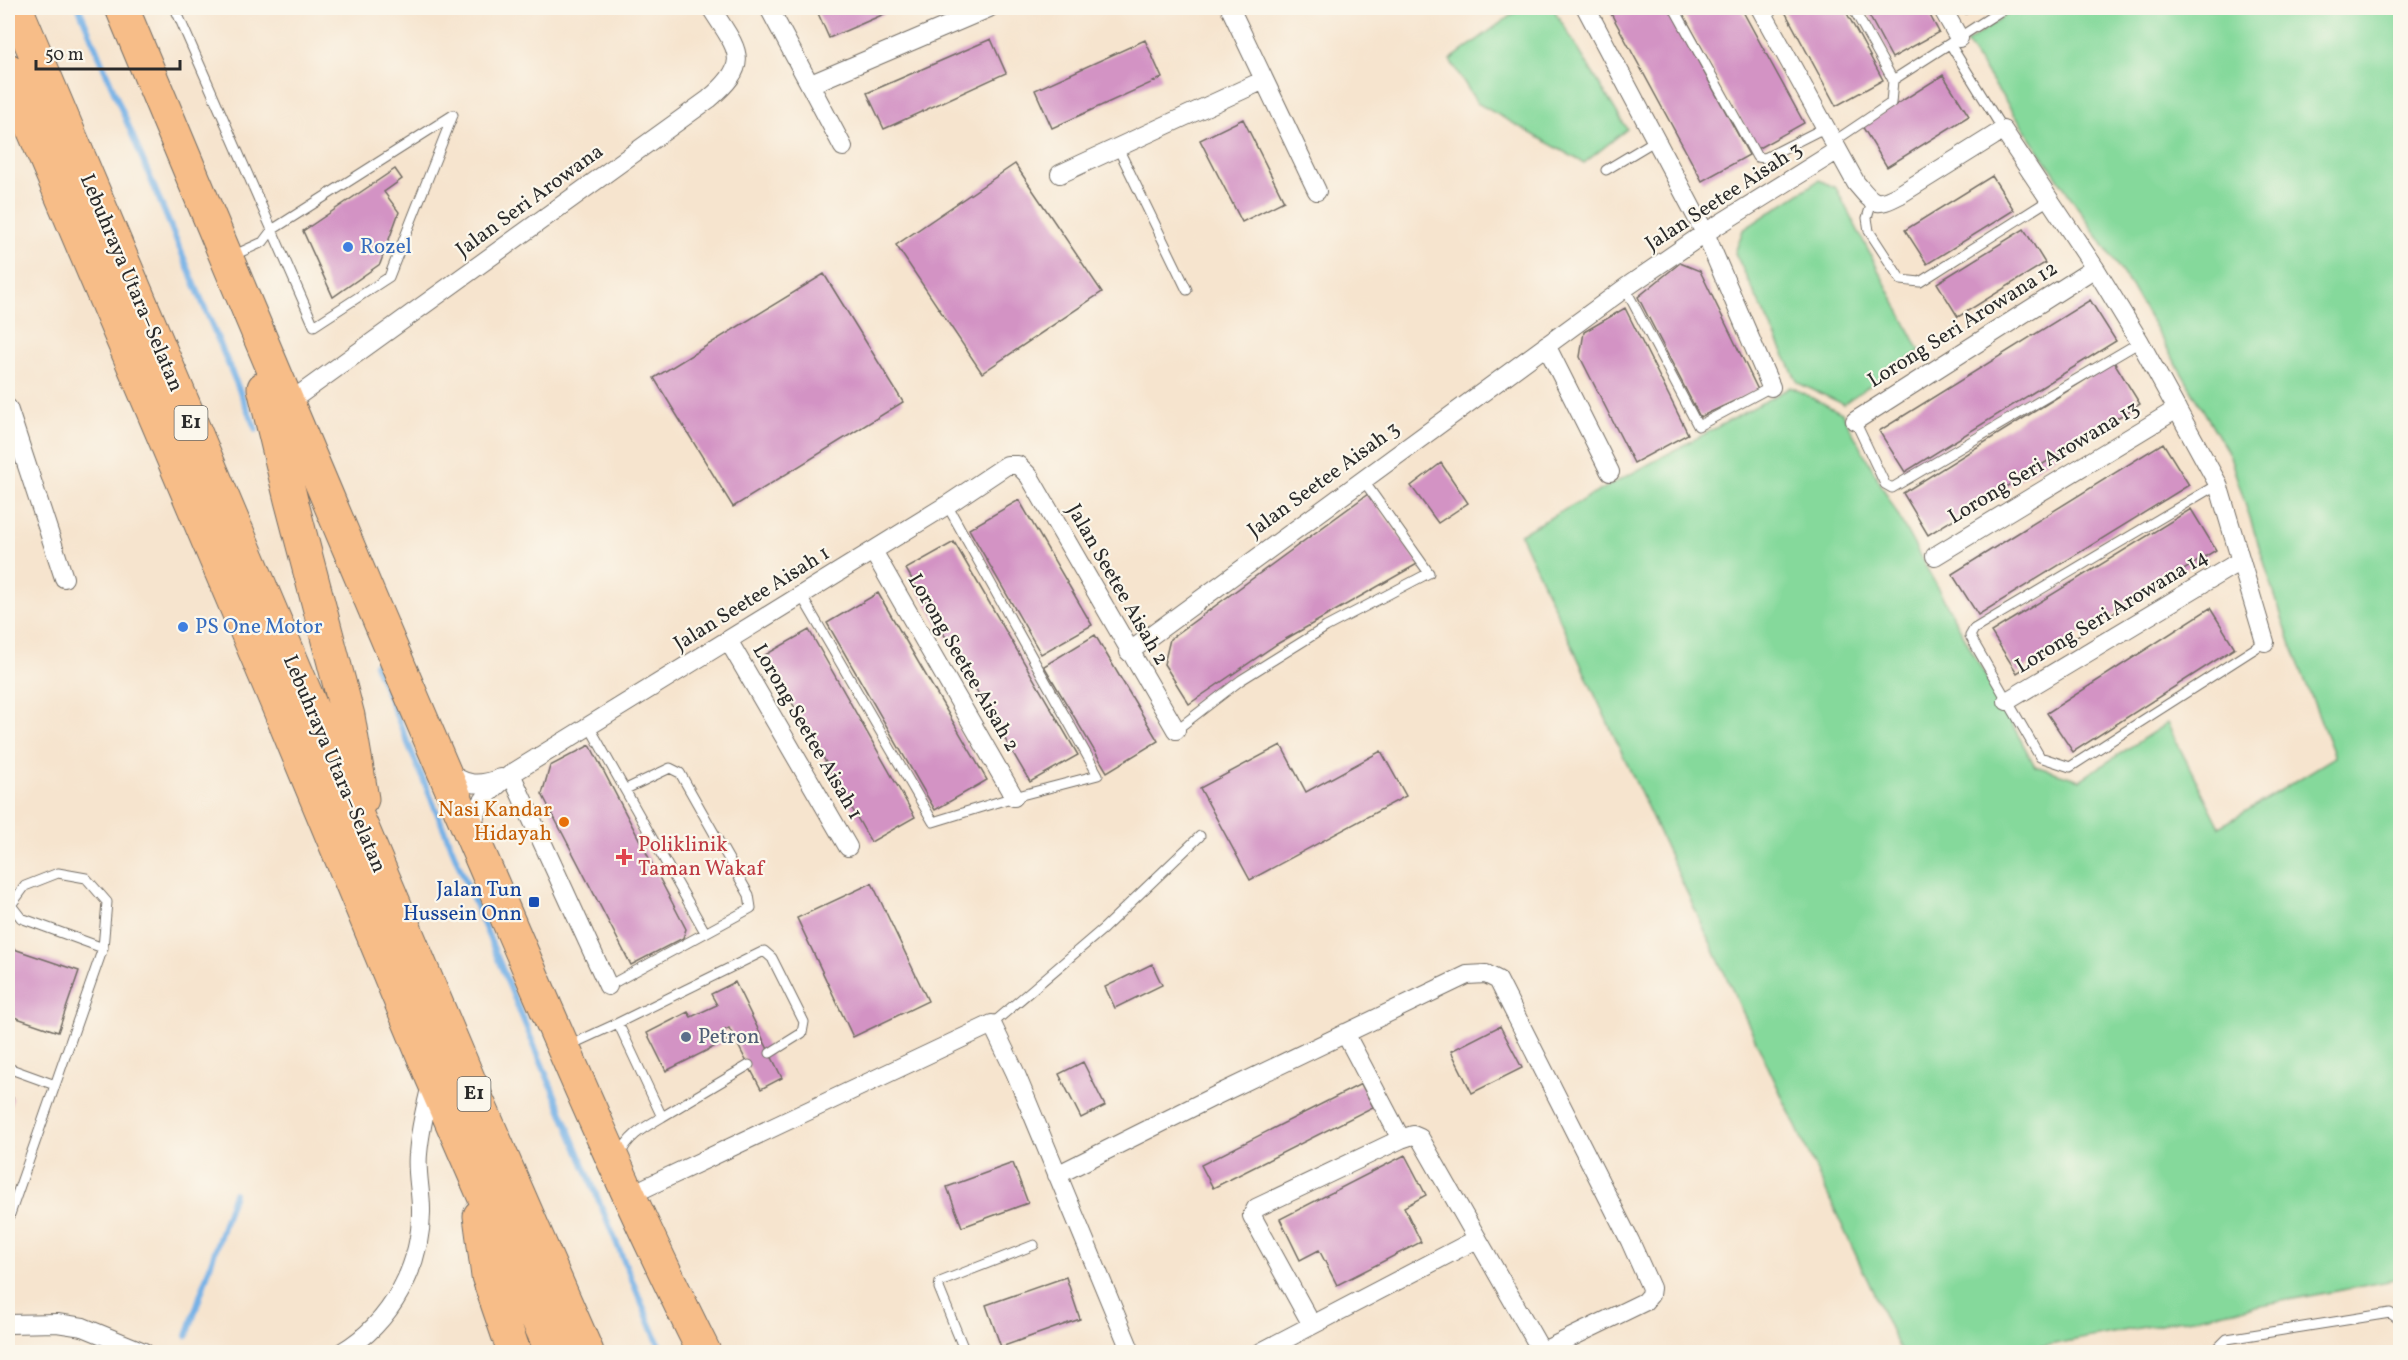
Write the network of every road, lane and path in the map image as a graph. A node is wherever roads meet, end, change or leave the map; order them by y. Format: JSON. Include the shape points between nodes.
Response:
{"nodes":[{"id":1,"x":16,"y":8,"type":"edge"},
{"id":2,"x":106,"y":8,"type":"edge"},
{"id":3,"x":122,"y":8,"type":"edge"},
{"id":4,"x":176,"y":8,"type":"edge"},
{"id":5,"x":711,"y":8,"type":"edge"},
{"id":6,"x":769,"y":8,"type":"edge"},
{"id":7,"x":989,"y":8,"type":"edge"},
{"id":8,"x":1230,"y":8,"type":"edge"},
{"id":9,"x":1586,"y":8,"type":"edge"},
{"id":10,"x":1674,"y":8,"type":"edge"},
{"id":11,"x":1760,"y":8,"type":"edge"},
{"id":12,"x":1853,"y":8,"type":"edge"},
{"id":13,"x":1942,"y":8,"type":"edge"},
{"id":14,"x":2006,"y":8,"type":"edge"},
{"id":15,"x":1954,"y":41,"type":"junction"},
{"id":16,"x":8,"y":70,"type":"edge"},
{"id":17,"x":1264,"y":80,"type":"junction"},
{"id":18,"x":1893,"y":80,"type":"junction"},
{"id":19,"x":811,"y":84,"type":"junction"},
{"id":20,"x":159,"y":96,"type":"junction"},
{"id":21,"x":2003,"y":130,"type":"junction"},
{"id":22,"x":1656,"y":140,"type":"junction"},
{"id":23,"x":1832,"y":140,"type":"junction"},
{"id":24,"x":843,"y":147,"type":"dead end"},
{"id":25,"x":1118,"y":148,"type":"junction"},
{"id":26,"x":1606,"y":170,"type":"dead end"},
{"id":27,"x":1060,"y":174,"type":"dead end"},
{"id":28,"x":1317,"y":191,"type":"dead end"},
{"id":29,"x":2049,"y":200,"type":"junction"},
{"id":30,"x":1872,"y":202,"type":"junction"},
{"id":31,"x":273,"y":230,"type":"junction"},
{"id":32,"x":1705,"y":232,"type":"junction"},
{"id":33,"x":227,"y":258,"type":"junction"},
{"id":34,"x":2095,"y":268,"type":"junction"},
{"id":35,"x":1625,"y":288,"type":"junction"},
{"id":36,"x":1187,"y":290,"type":"dead end"},
{"id":37,"x":245,"y":303,"type":"junction"},
{"id":38,"x":2140,"y":342,"type":"junction"},
{"id":39,"x":1546,"y":345,"type":"junction"},
{"id":40,"x":1771,"y":387,"type":"joint"},
{"id":41,"x":288,"y":403,"type":"junction"},
{"id":42,"x":8,"y":408,"type":"edge"},
{"id":43,"x":2177,"y":409,"type":"junction"},
{"id":44,"x":1855,"y":421,"type":"joint"},
{"id":45,"x":1018,"y":465,"type":"joint"},
{"id":46,"x":1610,"y":472,"type":"dead end"},
{"id":47,"x":1363,"y":480,"type":"junction"},
{"id":48,"x":2218,"y":484,"type":"junction"},
{"id":49,"x":948,"y":505,"type":"junction"},
{"id":50,"x":873,"y":551,"type":"junction"},
{"id":51,"x":1935,"y":556,"type":"dead end"},
{"id":52,"x":2240,"y":561,"type":"junction"},
{"id":53,"x":64,"y":578,"type":"dead end"},
{"id":54,"x":801,"y":594,"type":"junction"},
{"id":55,"x":728,"y":640,"type":"junction"},
{"id":56,"x":2265,"y":642,"type":"joint"},
{"id":57,"x":1129,"y":652,"type":"junction"},
{"id":58,"x":2007,"y":701,"type":"junction"},
{"id":59,"x":589,"y":726,"type":"junction"},
{"id":60,"x":1176,"y":730,"type":"joint"},
{"id":61,"x":439,"y":760,"type":"junction"},
{"id":62,"x":510,"y":774,"type":"junction"},
{"id":63,"x":626,"y":789,"type":"junction"},
{"id":64,"x":1014,"y":797,"type":"junction"},
{"id":65,"x":1200,"y":836,"type":"dead end"},
{"id":66,"x":472,"y":837,"type":"junction"},
{"id":67,"x":366,"y":839,"type":"junction"},
{"id":68,"x":848,"y":847,"type":"dead end"},
{"id":69,"x":705,"y":932,"type":"junction"},
{"id":70,"x":104,"y":948,"type":"junction"},
{"id":71,"x":608,"y":986,"type":"joint"},
{"id":72,"x":618,"y":1023,"type":"junction"},
{"id":73,"x":992,"y":1024,"type":"junction"},
{"id":74,"x":1345,"y":1033,"type":"junction"},
{"id":75,"x":563,"y":1048,"type":"junction"},
{"id":76,"x":770,"y":1053,"type":"dead end"},
{"id":77,"x":749,"y":1065,"type":"dead end"},
{"id":78,"x":8,"y":1068,"type":"edge"},
{"id":79,"x":432,"y":1077,"type":"junction"},
{"id":80,"x":55,"y":1085,"type":"junction"},
{"id":81,"x":662,"y":1117,"type":"junction"},
{"id":82,"x":1401,"y":1139,"type":"junction"},
{"id":83,"x":616,"y":1166,"type":"junction"},
{"id":84,"x":1057,"y":1175,"type":"junction"},
{"id":85,"x":478,"y":1184,"type":"junction"},
{"id":86,"x":630,"y":1195,"type":"junction"},
{"id":87,"x":8,"y":1220,"type":"edge"},
{"id":88,"x":1477,"y":1239,"type":"junction"},
{"id":89,"x":1034,"y":1245,"type":"dead end"},
{"id":90,"x":2400,"y":1320,"type":"edge"},
{"id":91,"x":8,"y":1324,"type":"edge"},
{"id":92,"x":1312,"y":1325,"type":"junction"},
{"id":93,"x":1541,"y":1352,"type":"edge"},
{"id":94,"x":144,"y":1353,"type":"edge"},
{"id":95,"x":342,"y":1353,"type":"edge"},
{"id":96,"x":514,"y":1353,"type":"edge"},
{"id":97,"x":552,"y":1353,"type":"edge"},
{"id":98,"x":587,"y":1353,"type":"edge"},
{"id":99,"x":704,"y":1353,"type":"edge"},
{"id":100,"x":965,"y":1353,"type":"edge"},
{"id":101,"x":1131,"y":1353,"type":"edge"},
{"id":102,"x":1261,"y":1353,"type":"edge"},
{"id":103,"x":2214,"y":1353,"type":"edge"}],
"edges":[{"from":1,"to":67,"type":"highway","name":"Lebuhraya Utara–Selatan","number":"E1"},
{"from":2,"to":20,"type":"highway"},
{"from":3,"to":20,"type":"highway"},
{"from":4,"to":31,"type":"lane"},
{"from":5,"to":41,"type":"street","name":"Jalan Seri Arowana","via":[[730,38],[738,60],[735,74],[726,85]]},
{"from":6,"to":19,"type":"street"},
{"from":7,"to":19,"type":"street"},
{"from":8,"to":17,"type":"street"},
{"from":9,"to":22,"type":"street"},
{"from":10,"to":23,"type":"lane","via":[[1757,157],[1765,159]]},
{"from":11,"to":23,"type":"street"},
{"from":12,"to":18,"type":"lane"},
{"from":13,"to":15,"type":"street"},
{"from":14,"to":15,"type":"lane"},
{"from":15,"to":18,"type":"lane"},
{"from":15,"to":21,"type":"lane"},
{"from":16,"to":79,"type":"highway","name":"Lebuhraya Utara–Selatan","number":"E1"},
{"from":17,"to":25,"type":"street"},
{"from":17,"to":28,"type":"street"},
{"from":18,"to":23,"type":"lane","via":[[1891,103]]},
{"from":19,"to":24,"type":"street"},
{"from":20,"to":33,"type":"highway"},
{"from":21,"to":29,"type":"street"},
{"from":21,"to":30,"type":"street","via":[[1899,195],[1882,204]]},
{"from":22,"to":26,"type":"lane"},
{"from":22,"to":32,"type":"street"},
{"from":23,"to":30,"type":"street","via":[[1856,183]]},
{"from":23,"to":32,"type":"street","name":"Jalan Seetee Aisah 3"},
{"from":25,"to":27,"type":"street"},
{"from":25,"to":36,"type":"lane"},
{"from":29,"to":30,"type":"lane","via":[[1920,282],[1901,280],[1869,231],[1867,218]]},
{"from":29,"to":34,"type":"street"},
{"from":31,"to":31,"type":"lane","via":[[314,326],[389,277],[453,115]]},
{"from":31,"to":33,"type":"lane","via":[[263,242]]},
{"from":32,"to":35,"type":"street","name":"Jalan Seetee Aisah 3"},
{"from":32,"to":40,"type":"street"},
{"from":33,"to":37,"type":"highway"},
{"from":34,"to":38,"type":"street"},
{"from":34,"to":44,"type":"street","name":"Lorong Seri Arowana 12"},
{"from":35,"to":39,"type":"street","name":"Jalan Seetee Aisah 3"},
{"from":35,"to":40,"type":"lane","via":[[1698,426]]},
{"from":37,"to":41,"type":"highway"},
{"from":37,"to":67,"type":"highway","via":[[291,500],[348,716]]},
{"from":38,"to":43,"type":"street"},
{"from":38,"to":44,"type":"lane","via":[[1892,488],[1885,484]]},
{"from":39,"to":46,"type":"street"},
{"from":39,"to":47,"type":"street","name":"Jalan Seetee Aisah 3"},
{"from":41,"to":61,"type":"highway"},
{"from":42,"to":53,"type":"street"},
{"from":43,"to":48,"type":"street"},
{"from":43,"to":51,"type":"street","name":"Lorong Seri Arowana 13"},
{"from":45,"to":49,"type":"street","name":"Jalan Seetee Aisah 1","via":[[1007,465]]},
{"from":45,"to":57,"type":"street","name":"Jalan Seetee Aisah 2","via":[[1029,476]]},
{"from":47,"to":57,"type":"street","name":"Jalan Seetee Aisah 3"},
{"from":47,"to":60,"type":"lane","via":[[1429,573],[1316,633],[1241,680]]},
{"from":48,"to":52,"type":"street"},
{"from":48,"to":58,"type":"lane","via":[[1974,629],[1970,636]]},
{"from":49,"to":50,"type":"street","name":"Jalan Seetee Aisah 1"},
{"from":49,"to":64,"type":"lane","via":[[1098,775]]},
{"from":50,"to":54,"type":"street","name":"Jalan Seetee Aisah 1"},
{"from":50,"to":64,"type":"street","name":"Lorong Seetee Aisah 2"},
{"from":52,"to":56,"type":"street"},
{"from":52,"to":58,"type":"street","name":"Lorong Seri Arowana 14"},
{"from":54,"to":55,"type":"street","name":"Jalan Seetee Aisah 1"},
{"from":54,"to":64,"type":"lane","via":[[933,822]]},
{"from":55,"to":59,"type":"street","name":"Jalan Seetee Aisah 1"},
{"from":55,"to":68,"type":"street","name":"Lorong Seetee Aisah 1"},
{"from":56,"to":58,"type":"lane","via":[[2070,767],[2040,757]]},
{"from":57,"to":60,"type":"street","name":"Jalan Seetee Aisah 2"},
{"from":59,"to":62,"type":"street","name":"Jalan Seetee Aisah 1"},
{"from":59,"to":63,"type":"lane"},
{"from":61,"to":62,"type":"street","name":"Jalan Seetee Aisah 1","via":[[456,778],[469,784]]},
{"from":61,"to":66,"type":"highway"},
{"from":62,"to":66,"type":"street","name":"Jalan Seetee Aisah 1","via":[[477,808]]},
{"from":62,"to":71,"type":"street"},
{"from":63,"to":69,"type":"lane"},
{"from":63,"to":69,"type":"lane","via":[[670,768],[680,773],[749,895],[751,908]]},
{"from":65,"to":73,"type":"lane","via":[[1103,929]]},
{"from":66,"to":75,"type":"highway"},
{"from":67,"to":98,"type":"highway","name":"Lebuhraya Utara–Selatan","number":"E1"},
{"from":69,"to":71,"type":"lane"},
{"from":70,"to":70,"type":"lane","via":[[107,902],[86,878],[58,873],[25,886],[11,905],[21,918]]},
{"from":70,"to":80,"type":"lane"},
{"from":72,"to":75,"type":"lane"},
{"from":72,"to":76,"type":"lane","via":[[764,951],[772,958],[804,1022],[802,1033]]},
{"from":72,"to":81,"type":"lane"},
{"from":73,"to":84,"type":"street"},
{"from":73,"to":86,"type":"street"},
{"from":74,"to":82,"type":"street"},
{"from":74,"to":84,"type":"street"},
{"from":74,"to":93,"type":"street","via":[[1467,975],[1486,974],[1498,980],[1651,1288],[1644,1302]]},
{"from":75,"to":83,"type":"highway"},
{"from":77,"to":81,"type":"lane"},
{"from":78,"to":80,"type":"lane"},
{"from":79,"to":85,"type":"highway","name":"Lebuhraya Utara–Selatan","number":"E1"},
{"from":79,"to":95,"type":"street","via":[[418,1154],[420,1232],[411,1270],[382,1317]]},
{"from":80,"to":87,"type":"lane"},
{"from":81,"to":83,"type":"lane","via":[[632,1137]]},
{"from":82,"to":88,"type":"street","via":[[1413,1135],[1420,1138]]},
{"from":82,"to":92,"type":"street","via":[[1256,1208],[1252,1216]]},
{"from":83,"to":86,"type":"highway"},
{"from":84,"to":101,"type":"street"},
{"from":85,"to":96,"type":"highway","via":[[488,1276]]},
{"from":85,"to":97,"type":"highway","name":"Lebuhraya Utara–Selatan","number":"E1"},
{"from":86,"to":99,"type":"highway"},
{"from":88,"to":92,"type":"street"},
{"from":88,"to":93,"type":"street"},
{"from":89,"to":100,"type":"lane","via":[[940,1282]]},
{"from":90,"to":103,"type":"lane","via":[[2390,1313],[2227,1339]]},
{"from":91,"to":94,"type":"street","via":[[82,1327]]},
{"from":92,"to":102,"type":"street"}]}
